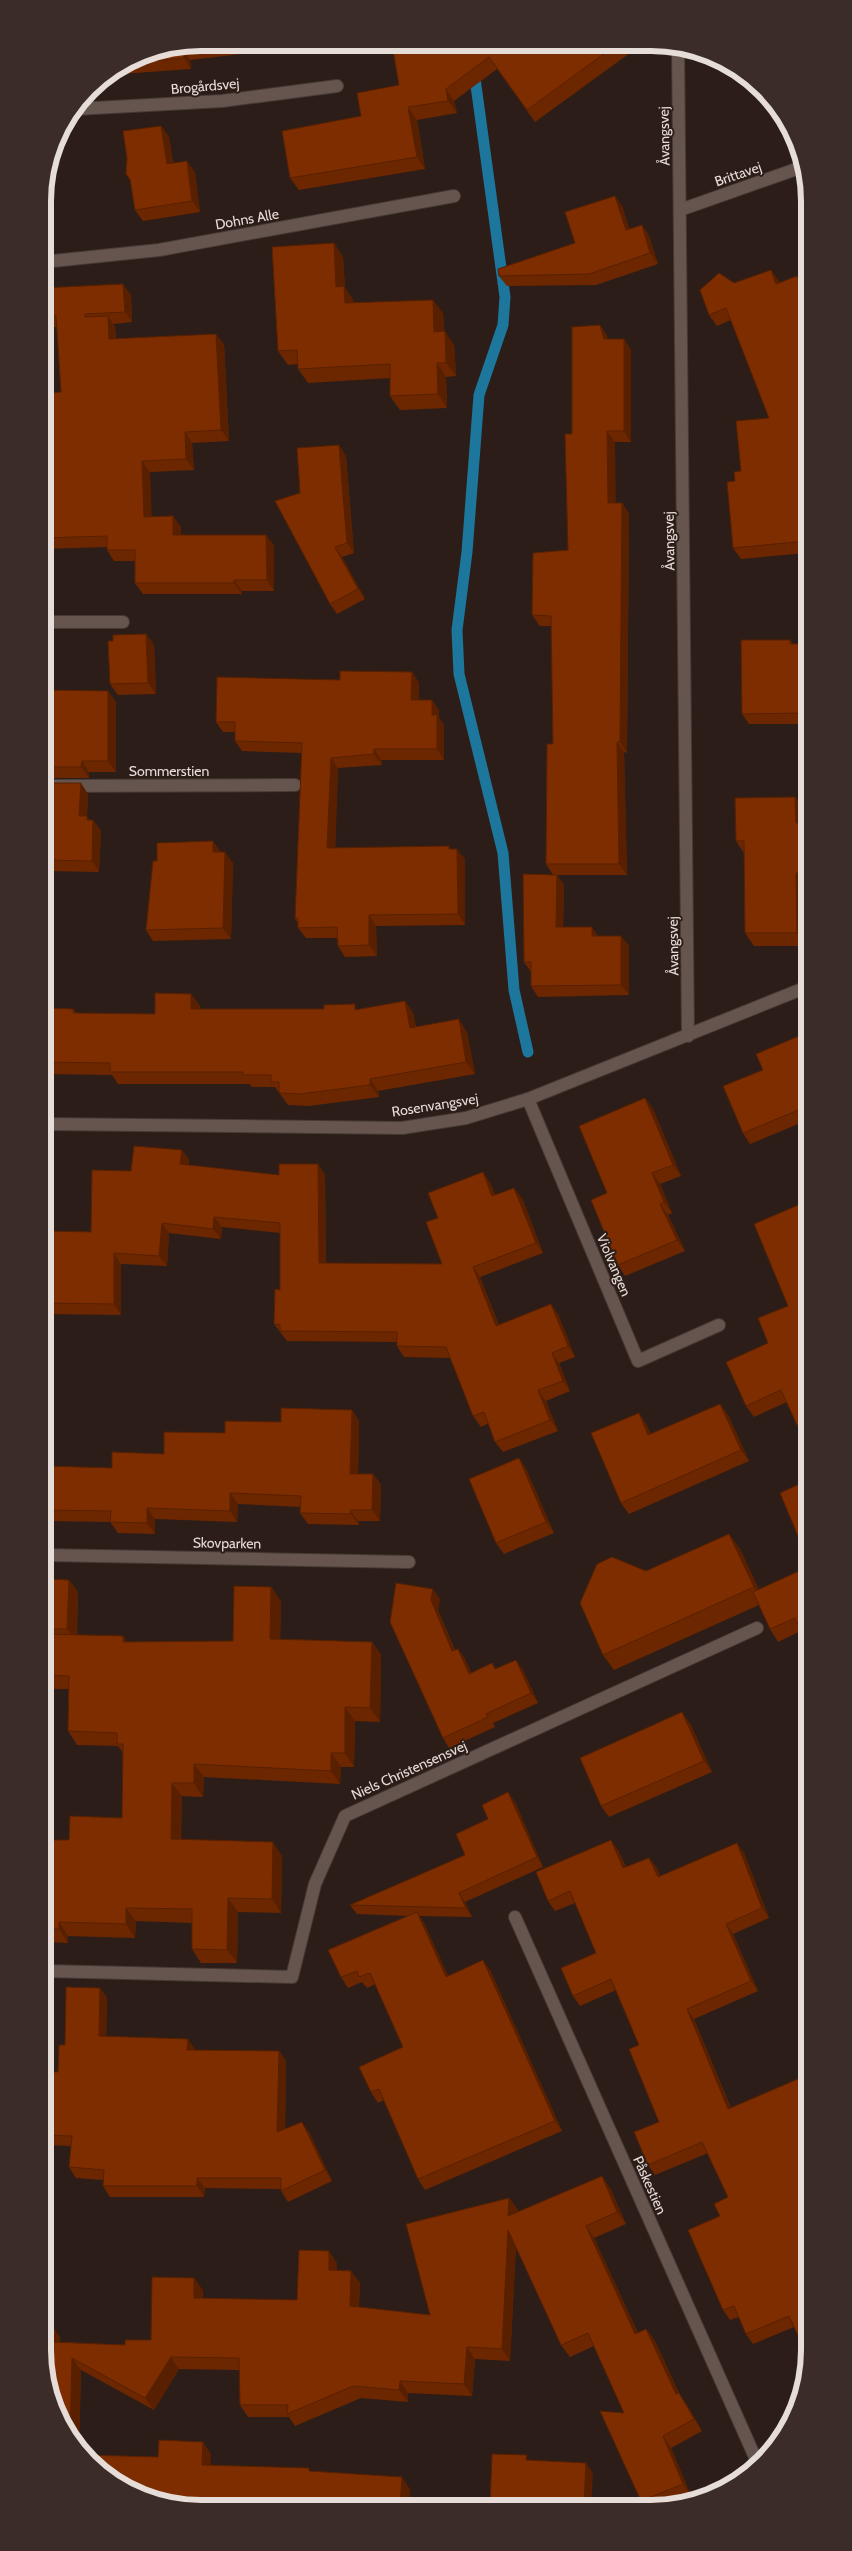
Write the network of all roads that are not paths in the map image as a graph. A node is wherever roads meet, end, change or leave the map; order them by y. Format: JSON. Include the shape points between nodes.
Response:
{"nodes":[{"id":1,"x":678,"y":54,"type":"edge"},
{"id":2,"x":337,"y":86,"type":"dead end"},
{"id":3,"x":83,"y":109,"type":"edge"},
{"id":4,"x":797,"y":169,"type":"edge"},
{"id":5,"x":454,"y":196,"type":"dead end"},
{"id":6,"x":680,"y":210,"type":"junction"},
{"id":7,"x":52,"y":261,"type":"edge"},
{"id":8,"x":52,"y":622,"type":"edge"},
{"id":9,"x":123,"y":622,"type":"dead end"},
{"id":10,"x":295,"y":785,"type":"dead end"},
{"id":11,"x":52,"y":786,"type":"edge"},
{"id":12,"x":801,"y":990,"type":"edge"},
{"id":13,"x":688,"y":1036,"type":"junction"},
{"id":14,"x":528,"y":1099,"type":"junction"},
{"id":15,"x":52,"y":1124,"type":"edge"},
{"id":16,"x":719,"y":1325,"type":"dead end"},
{"id":17,"x":51,"y":1555,"type":"edge"},
{"id":18,"x":409,"y":1562,"type":"dead end"},
{"id":19,"x":757,"y":1628,"type":"dead end"},
{"id":20,"x":515,"y":1918,"type":"dead end"},
{"id":21,"x":51,"y":1971,"type":"edge"},
{"id":22,"x":755,"y":2458,"type":"edge"}],
"edges":[{"from":1,"to":6,"type":"street","name":"Åvangsvej"},
{"from":2,"to":3,"type":"street","name":"Brogårdsvej","via":[[222,101]]},
{"from":4,"to":6,"type":"street","name":"Brittavej"},
{"from":5,"to":7,"type":"street","name":"Dohns Alle","via":[[159,250]]},
{"from":6,"to":13,"type":"street","name":"Åvangsvej"},
{"from":8,"to":9,"type":"street"},
{"from":10,"to":11,"type":"street","name":"Sommerstien"},
{"from":12,"to":13,"type":"street","name":"Rosenvangsvej"},
{"from":13,"to":14,"type":"street","name":"Rosenvangsvej"},
{"from":14,"to":15,"type":"street","name":"Rosenvangsvej","via":[[466,1118],[402,1128]]},
{"from":14,"to":16,"type":"street","name":"Violvangen","via":[[638,1361]]},
{"from":17,"to":18,"type":"street","name":"Skovparken"},
{"from":19,"to":21,"type":"street","name":"Niels Christensensvej","via":[[345,1816],[315,1884],[292,1977]]},
{"from":20,"to":22,"type":"street","name":"Påskestien"}]}
